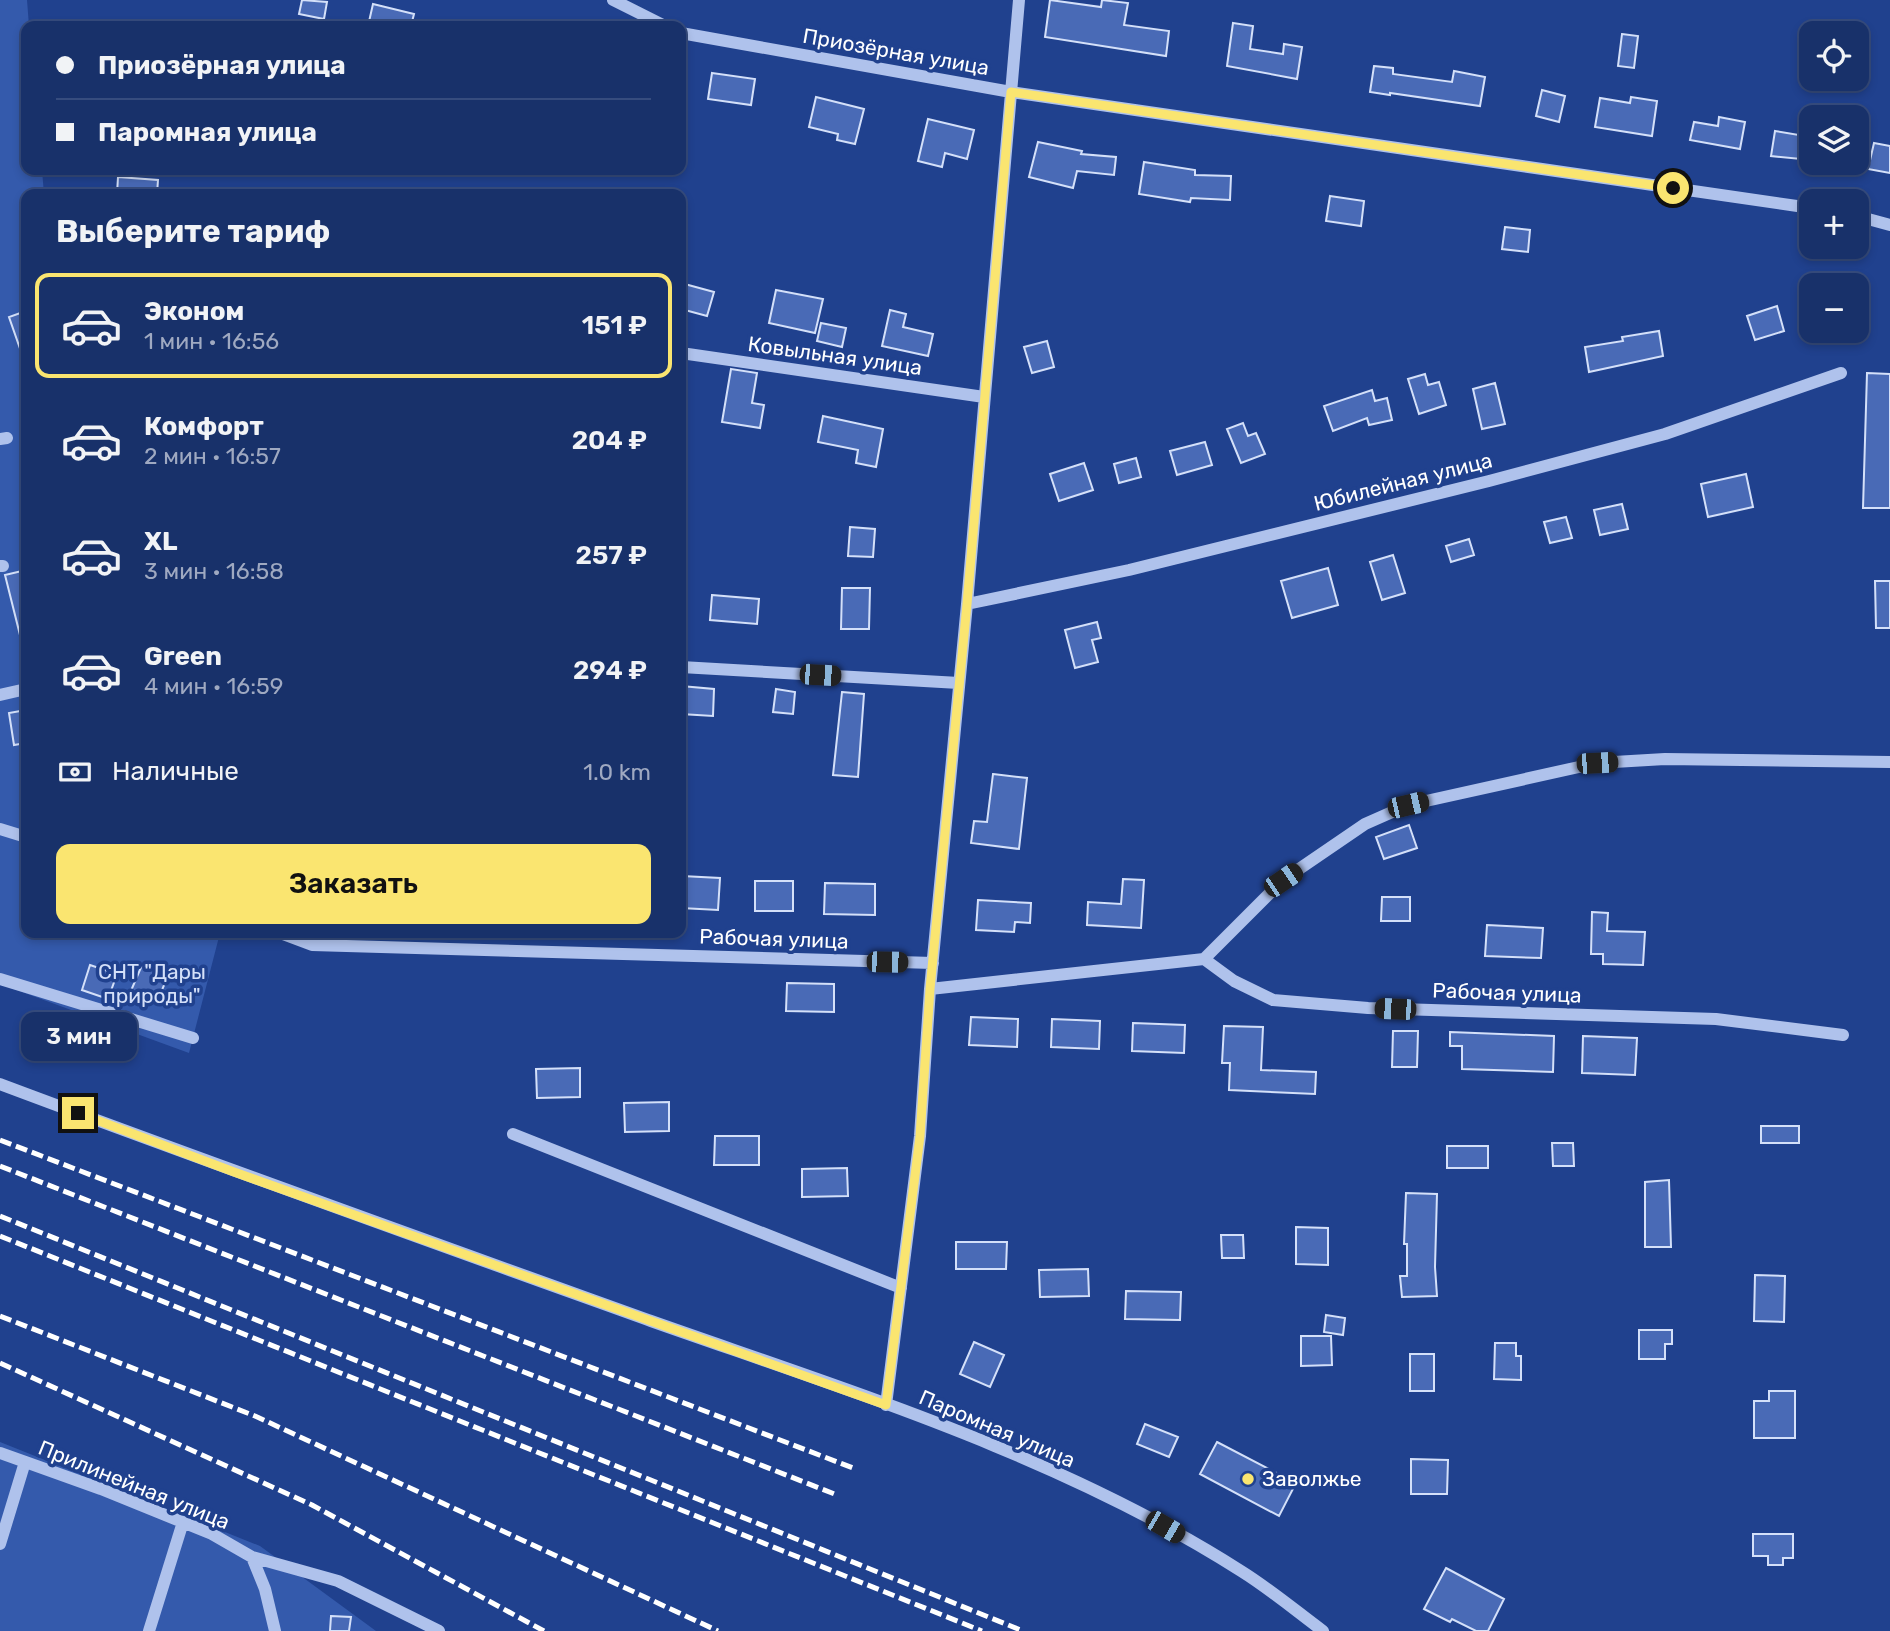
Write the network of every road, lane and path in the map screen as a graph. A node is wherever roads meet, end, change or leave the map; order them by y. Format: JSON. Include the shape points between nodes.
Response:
{"nodes":[{"id":1,"x":614,"y":0,"type":"edge"},
{"id":2,"x":1019,"y":0,"type":"edge"},
{"id":3,"x":654,"y":21,"type":"edge"},
{"id":4,"x":686,"y":34,"type":"edge"},
{"id":5,"x":1011,"y":92,"type":"junction"},
{"id":6,"x":1799,"y":206,"type":"edge"},
{"id":7,"x":1869,"y":219,"type":"edge"},
{"id":8,"x":1890,"y":225,"type":"edge"},
{"id":9,"x":686,"y":355,"type":"edge"},
{"id":10,"x":1841,"y":373,"type":"dead end"},
{"id":11,"x":985,"y":397,"type":"junction"},
{"id":12,"x":967,"y":604,"type":"junction"},
{"id":13,"x":686,"y":667,"type":"edge"},
{"id":14,"x":959,"y":683,"type":"junction"},
{"id":15,"x":21,"y":691,"type":"edge"},
{"id":16,"x":0,"y":695,"type":"edge"},
{"id":17,"x":1890,"y":762,"type":"edge"},
{"id":18,"x":0,"y":829,"type":"edge"},
{"id":19,"x":21,"y":835,"type":"edge"},
{"id":20,"x":293,"y":938,"type":"edge"},
{"id":21,"x":1204,"y":959,"type":"junction"},
{"id":22,"x":933,"y":962,"type":"junction"},
{"id":23,"x":0,"y":979,"type":"edge"},
{"id":24,"x":930,"y":989,"type":"junction"},
{"id":25,"x":1843,"y":1035,"type":"dead end"},
{"id":26,"x":193,"y":1038,"type":"dead end"},
{"id":27,"x":0,"y":1084,"type":"edge"},
{"id":28,"x":513,"y":1134,"type":"dead end"},
{"id":29,"x":901,"y":1288,"type":"junction"},
{"id":30,"x":886,"y":1405,"type":"junction"},
{"id":31,"x":0,"y":1453,"type":"edge"},
{"id":32,"x":25,"y":1462,"type":"junction"},
{"id":33,"x":183,"y":1522,"type":"junction"},
{"id":34,"x":0,"y":1544,"type":"edge"},
{"id":35,"x":252,"y":1557,"type":"junction"},
{"id":36,"x":149,"y":1631,"type":"edge"},
{"id":37,"x":275,"y":1631,"type":"edge"},
{"id":38,"x":439,"y":1631,"type":"edge"},
{"id":39,"x":1323,"y":1631,"type":"edge"}],
"edges":[{"from":1,"to":3,"type":"street"},
{"from":2,"to":5,"type":"street"},
{"from":4,"to":5,"type":"street","name":"Приозёрная улица"},
{"from":5,"to":6,"type":"street","name":"Приозёрная улица"},
{"from":5,"to":11,"type":"street"},
{"from":7,"to":8,"type":"street"},
{"from":9,"to":11,"type":"street","name":"Ковыльная улица"},
{"from":10,"to":12,"type":"street","name":"Юбилейная улица","via":[[1665,434],[1514,474],[1129,570]]},
{"from":11,"to":12,"type":"street"},
{"from":12,"to":14,"type":"street"},
{"from":13,"to":14,"type":"street"},
{"from":14,"to":22,"type":"street"},
{"from":15,"to":16,"type":"street"},
{"from":17,"to":21,"type":"street","via":[[1665,759],[1597,763],[1408,805],[1365,824],[1283,880]]},
{"from":18,"to":19,"type":"street"},
{"from":20,"to":22,"type":"street","name":"Рабочая улица","via":[[312,945]]},
{"from":21,"to":24,"type":"street"},
{"from":21,"to":25,"type":"street","name":"Рабочая улица","via":[[1234,981],[1273,1000],[1368,1008],[1716,1019]]},
{"from":22,"to":24,"type":"street"},
{"from":23,"to":26,"type":"street"},
{"from":24,"to":29,"type":"street","via":[[920,1136]]},
{"from":27,"to":30,"type":"street","name":"Паромная улица"},
{"from":28,"to":29,"type":"street"},
{"from":29,"to":30,"type":"street"},
{"from":30,"to":39,"type":"street","name":"Паромная улица","via":[[1024,1457],[1165,1527],[1243,1572]]},
{"from":31,"to":32,"type":"street","name":"Прилинейная улица"},
{"from":32,"to":33,"type":"street","name":"Прилинейная улица"},
{"from":32,"to":34,"type":"street"},
{"from":33,"to":35,"type":"street","name":"Прилинейная улица"},
{"from":33,"to":36,"type":"street"},
{"from":35,"to":37,"type":"street"},
{"from":35,"to":38,"type":"street","name":"Прилинейная улица","via":[[338,1581]]}]}
